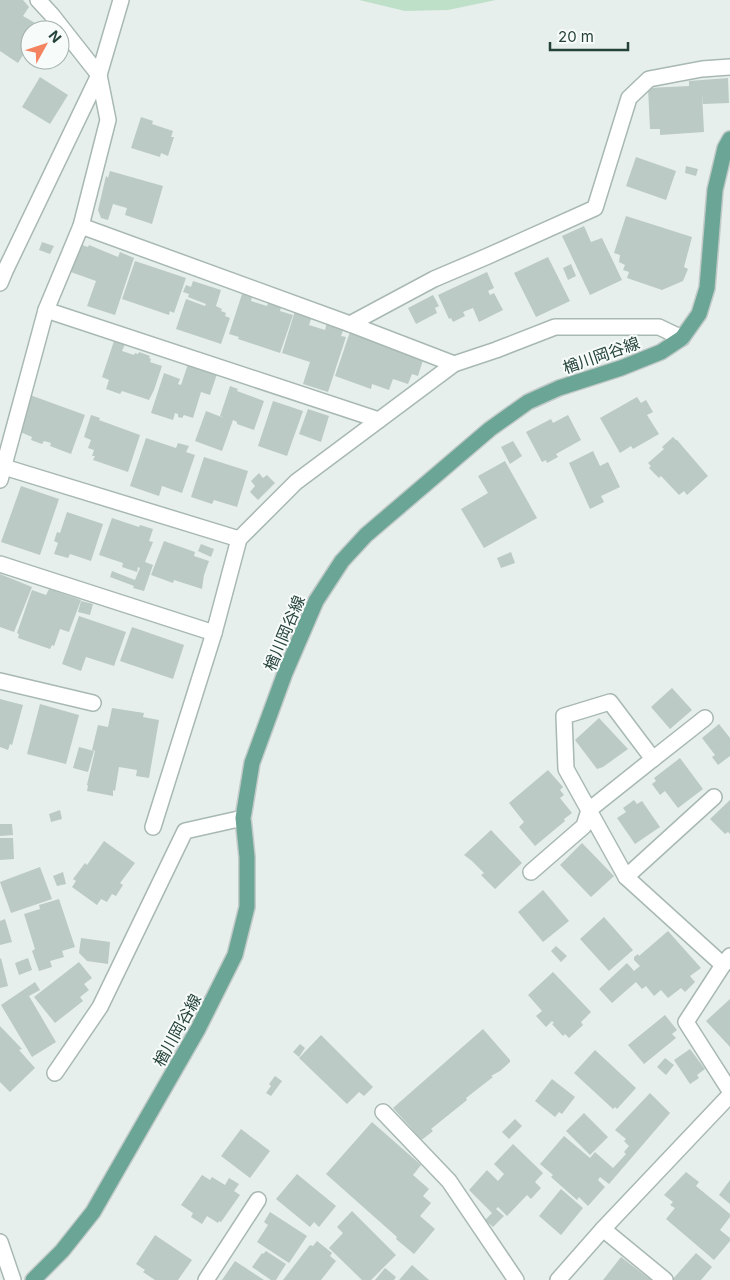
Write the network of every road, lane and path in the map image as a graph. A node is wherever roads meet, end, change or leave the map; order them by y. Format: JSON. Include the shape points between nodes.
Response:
{"nodes":[{"id":1,"x":38,"y":0,"type":"edge"},
{"id":2,"x":121,"y":0,"type":"edge"},
{"id":3,"x":730,"y":67,"type":"edge"},
{"id":4,"x":99,"y":75,"type":"junction"},
{"id":5,"x":730,"y":139,"type":"edge"},
{"id":6,"x":81,"y":226,"type":"junction"},
{"id":7,"x":0,"y":283,"type":"edge"},
{"id":8,"x":46,"y":310,"type":"junction"},
{"id":9,"x":350,"y":324,"type":"junction"},
{"id":10,"x":682,"y":338,"type":"junction"},
{"id":11,"x":454,"y":364,"type":"junction"},
{"id":12,"x":379,"y":420,"type":"junction"},
{"id":13,"x":2,"y":473,"type":"edge"},
{"id":14,"x":239,"y":539,"type":"junction"},
{"id":15,"x":0,"y":564,"type":"edge"},
{"id":16,"x":214,"y":633,"type":"junction"},
{"id":17,"x":0,"y":681,"type":"edge"},
{"id":18,"x":93,"y":703,"type":"dead end"},
{"id":19,"x":705,"y":718,"type":"dead end"},
{"id":20,"x":653,"y":759,"type":"junction"},
{"id":21,"x":714,"y":797,"type":"dead end"},
{"id":22,"x":589,"y":810,"type":"junction"},
{"id":23,"x":243,"y":818,"type":"junction"},
{"id":24,"x":153,"y":827,"type":"dead end"},
{"id":25,"x":531,"y":872,"type":"dead end"},
{"id":26,"x":626,"y":877,"type":"junction"},
{"id":27,"x":726,"y":960,"type":"edge"},
{"id":28,"x":55,"y":1073,"type":"dead end"},
{"id":29,"x":730,"y":1093,"type":"edge"},
{"id":30,"x":383,"y":1112,"type":"dead end"},
{"id":31,"x":258,"y":1200,"type":"dead end"},
{"id":32,"x":603,"y":1229,"type":"junction"},
{"id":33,"x":0,"y":1242,"type":"edge"},
{"id":34,"x":13,"y":1280,"type":"edge"},
{"id":35,"x":33,"y":1280,"type":"edge"},
{"id":36,"x":206,"y":1280,"type":"edge"},
{"id":37,"x":516,"y":1280,"type":"edge"},
{"id":38,"x":558,"y":1280,"type":"edge"},
{"id":39,"x":665,"y":1280,"type":"edge"}],
"edges":[{"from":1,"to":4,"type":"street"},
{"from":2,"to":4,"type":"street"},
{"from":3,"to":9,"type":"street","via":[[649,79],[629,98],[595,208],[434,279]]},
{"from":4,"to":6,"type":"street","via":[[108,120]]},
{"from":4,"to":7,"type":"street"},
{"from":5,"to":10,"type":"main road","name":"楢川岡谷線","via":[[715,190],[707,288],[699,314]]},
{"from":6,"to":8,"type":"street"},
{"from":6,"to":9,"type":"street"},
{"from":8,"to":12,"type":"street"},
{"from":8,"to":13,"type":"street"},
{"from":9,"to":11,"type":"street"},
{"from":10,"to":11,"type":"street","via":[[659,327],[555,326]]},
{"from":10,"to":23,"type":"main road","name":"楢川岡谷線","via":[[661,352],[528,402],[490,429],[366,534],[342,561],[316,601],[252,762]]},
{"from":11,"to":12,"type":"street"},
{"from":12,"to":14,"type":"street","via":[[296,482]]},
{"from":13,"to":14,"type":"street"},
{"from":14,"to":16,"type":"street"},
{"from":15,"to":16,"type":"street"},
{"from":16,"to":24,"type":"street"},
{"from":17,"to":18,"type":"street"},
{"from":19,"to":20,"type":"street"},
{"from":20,"to":22,"type":"street"},
{"from":20,"to":22,"type":"street","via":[[610,702],[564,716],[566,769]]},
{"from":21,"to":26,"type":"street"},
{"from":22,"to":25,"type":"street","via":[[584,826]]},
{"from":22,"to":26,"type":"street"},
{"from":23,"to":28,"type":"street","via":[[185,831],[100,1007]]},
{"from":23,"to":35,"type":"main road","name":"楢川岡谷線","via":[[247,907],[236,955],[198,1029],[92,1212],[62,1251]]},
{"from":26,"to":27,"type":"street"},
{"from":27,"to":29,"type":"street","via":[[686,1022]]},
{"from":29,"to":32,"type":"street"},
{"from":30,"to":37,"type":"street","via":[[450,1181]]},
{"from":31,"to":36,"type":"street"},
{"from":32,"to":38,"type":"street"},
{"from":32,"to":39,"type":"street"},
{"from":33,"to":34,"type":"street"}]}
